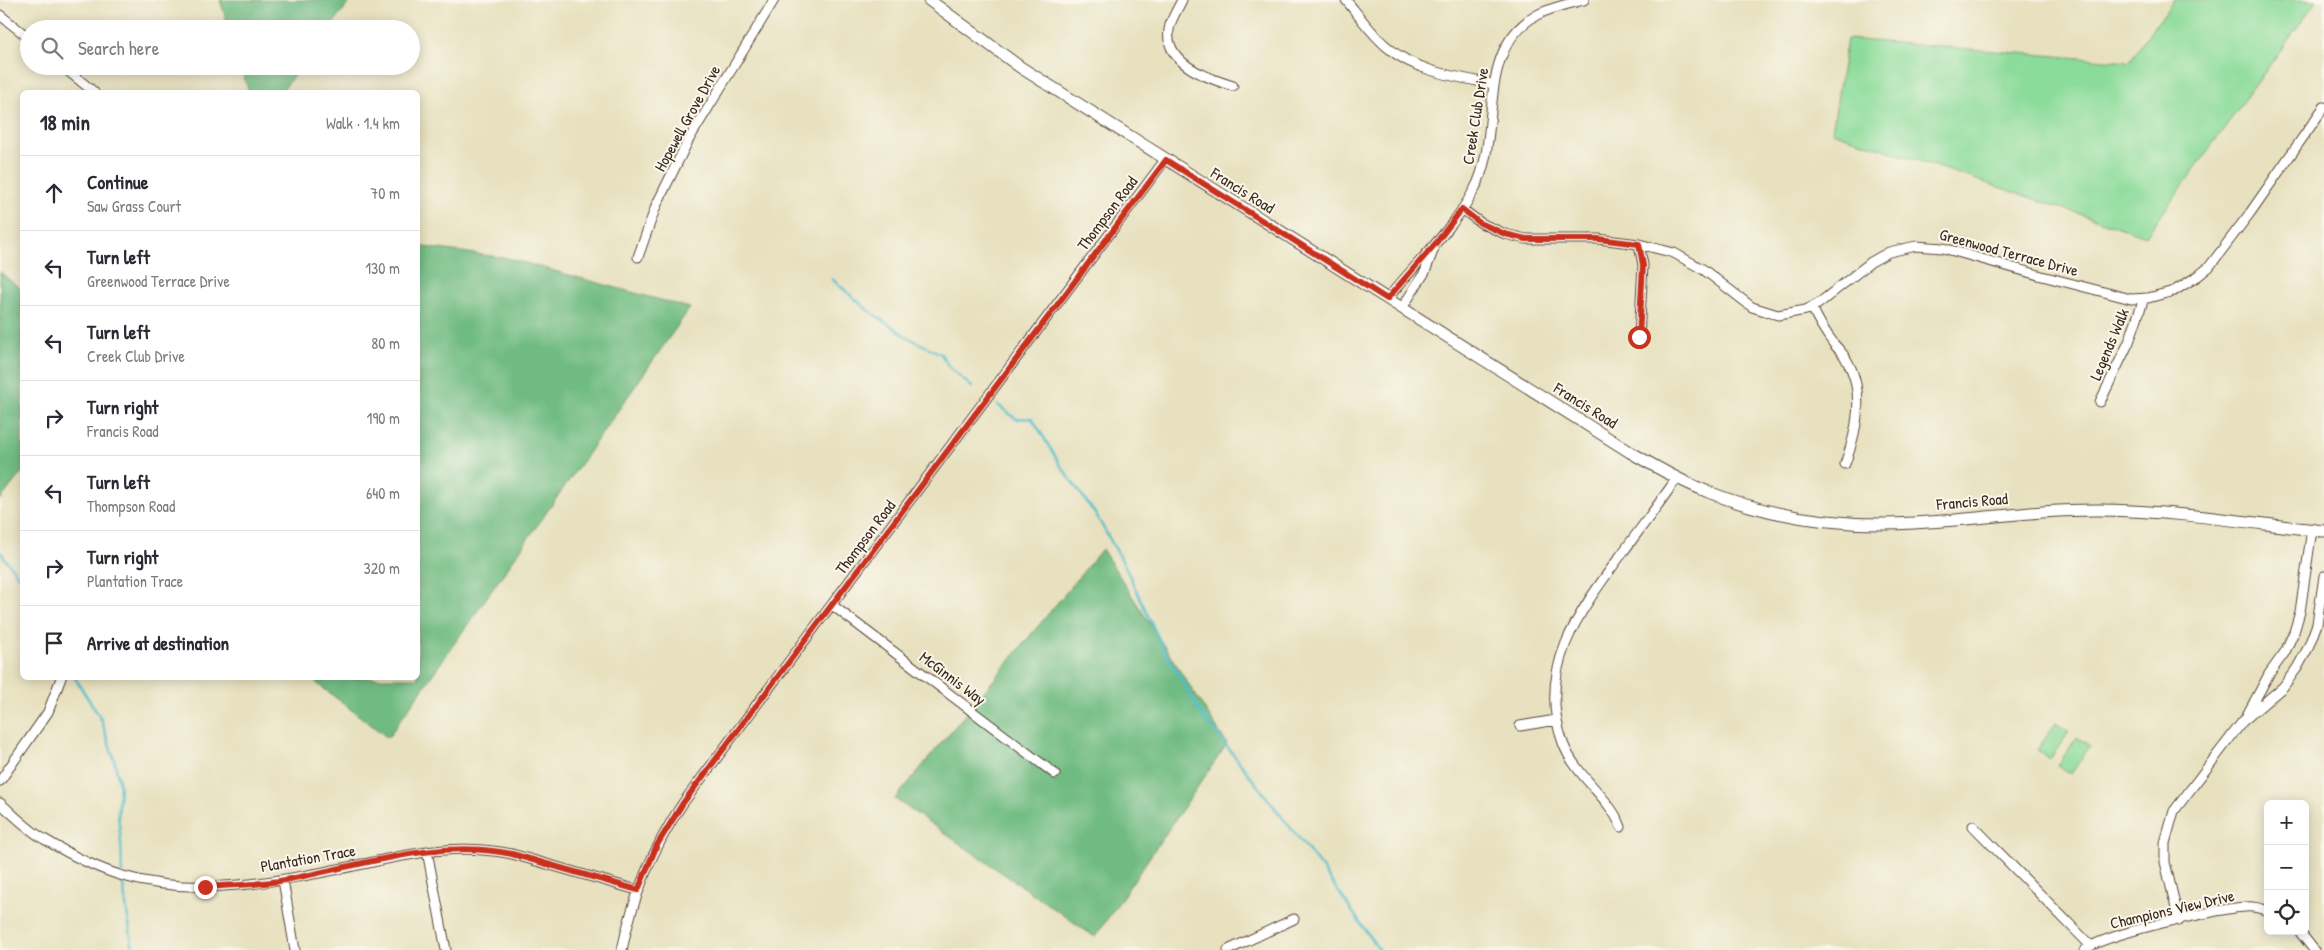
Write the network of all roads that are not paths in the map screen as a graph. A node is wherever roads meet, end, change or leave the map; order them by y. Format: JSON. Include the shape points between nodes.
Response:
{"nodes":[{"id":1,"x":774,"y":0,"type":"edge"},
{"id":2,"x":929,"y":0,"type":"edge"},
{"id":3,"x":1182,"y":0,"type":"edge"},
{"id":4,"x":1346,"y":0,"type":"edge"},
{"id":5,"x":1584,"y":0,"type":"edge"},
{"id":6,"x":0,"y":14,"type":"edge"},
{"id":7,"x":20,"y":31,"type":"edge"},
{"id":8,"x":73,"y":75,"type":"edge"},
{"id":9,"x":1493,"y":84,"type":"junction"},
{"id":10,"x":1233,"y":86,"type":"dead end"},
{"id":11,"x":92,"y":90,"type":"edge"},
{"id":12,"x":2324,"y":107,"type":"edge"},
{"id":13,"x":1166,"y":160,"type":"junction"},
{"id":14,"x":1462,"y":209,"type":"junction"},
{"id":15,"x":1436,"y":243,"type":"junction"},
{"id":16,"x":1639,"y":244,"type":"junction"},
{"id":17,"x":638,"y":257,"type":"dead end"},
{"id":18,"x":2144,"y":298,"type":"junction"},
{"id":19,"x":1387,"y":299,"type":"junction"},
{"id":20,"x":1812,"y":307,"type":"junction"},
{"id":21,"x":1402,"y":308,"type":"junction"},
{"id":22,"x":1639,"y":337,"type":"dead end"},
{"id":23,"x":2100,"y":402,"type":"dead end"},
{"id":24,"x":1845,"y":464,"type":"dead end"},
{"id":25,"x":1677,"y":478,"type":"junction"},
{"id":26,"x":2312,"y":529,"type":"junction"},
{"id":27,"x":2324,"y":530,"type":"edge"},
{"id":28,"x":2324,"y":576,"type":"edge"},
{"id":29,"x":832,"y":605,"type":"junction"},
{"id":30,"x":60,"y":680,"type":"edge"},
{"id":31,"x":1556,"y":720,"type":"junction"},
{"id":32,"x":2243,"y":721,"type":"junction"},
{"id":33,"x":1520,"y":726,"type":"dead end"},
{"id":34,"x":1055,"y":774,"type":"dead end"},
{"id":35,"x":0,"y":780,"type":"edge"},
{"id":36,"x":0,"y":804,"type":"edge"},
{"id":37,"x":1974,"y":826,"type":"dead end"},
{"id":38,"x":1621,"y":827,"type":"dead end"},
{"id":39,"x":427,"y":851,"type":"junction"},
{"id":40,"x":282,"y":880,"type":"junction"},
{"id":41,"x":638,"y":890,"type":"junction"},
{"id":42,"x":2264,"y":909,"type":"edge"},
{"id":43,"x":1294,"y":919,"type":"dead end"},
{"id":44,"x":2179,"y":920,"type":"junction"},
{"id":45,"x":2302,"y":935,"type":"edge"},
{"id":46,"x":2088,"y":947,"type":"edge"},
{"id":47,"x":295,"y":950,"type":"edge"},
{"id":48,"x":446,"y":950,"type":"edge"},
{"id":49,"x":622,"y":950,"type":"edge"},
{"id":50,"x":1228,"y":950,"type":"edge"},
{"id":51,"x":2314,"y":950,"type":"edge"}],
"edges":[{"from":1,"to":17,"type":"street","name":"Hopewell Grove Drive","via":[[688,141],[656,206]]},
{"from":2,"to":13,"type":"street","name":"Francis Road","via":[[1020,67]]},
{"from":3,"to":10,"type":"street","via":[[1170,26],[1172,48],[1190,68]]},
{"from":4,"to":9,"type":"street","via":[[1387,47],[1405,59],[1428,70]]},
{"from":5,"to":9,"type":"street","name":"Creek Club Drive","via":[[1554,7],[1522,25],[1504,50]]},
{"from":6,"to":7,"type":"street"},
{"from":8,"to":11,"type":"street"},
{"from":9,"to":14,"type":"street","name":"Creek Club Drive","via":[[1484,166]]},
{"from":12,"to":18,"type":"street","name":"Greenwood Terrace Drive","via":[[2209,267],[2174,291]]},
{"from":13,"to":19,"type":"street","name":"Francis Road"},
{"from":13,"to":29,"type":"street","name":"Thompson Road"},
{"from":14,"to":15,"type":"street","name":"Creek Club Drive"},
{"from":14,"to":16,"type":"street","name":"Greenwood Terrace Drive","via":[[1480,223],[1526,239],[1598,239]]},
{"from":15,"to":19,"type":"street","name":"Creek Club Drive"},
{"from":15,"to":21,"type":"street","name":"Creek Club Drive","via":[[1425,272]]},
{"from":16,"to":20,"type":"street","name":"Greenwood Terrace Drive","via":[[1674,252],[1704,270],[1752,307],[1765,312],[1792,314]]},
{"from":16,"to":22,"type":"street","via":[[1643,265]]},
{"from":18,"to":20,"type":"street","name":"Greenwood Terrace Drive","via":[[2131,299],[1944,248],[1916,246],[1889,252],[1871,262]]},
{"from":18,"to":23,"type":"street","name":"Legends Walk","via":[[2129,342]]},
{"from":19,"to":21,"type":"street","name":"Francis Road"},
{"from":20,"to":24,"type":"street","via":[[1821,326],[1845,356],[1856,382],[1856,423]]},
{"from":21,"to":25,"type":"street","name":"Francis Road","via":[[1630,452]]},
{"from":25,"to":26,"type":"street","name":"Francis Road","via":[[1761,510],[1844,522],[1914,523],[2036,512],[2102,510],[2166,513]]},
{"from":25,"to":31,"type":"street","via":[[1593,593],[1568,635],[1554,682]]},
{"from":26,"to":27,"type":"street","name":"Francis Road"},
{"from":26,"to":32,"type":"street","via":[[2294,632]]},
{"from":28,"to":32,"type":"street","via":[[2317,624],[2297,668],[2283,687]]},
{"from":29,"to":34,"type":"street","name":"McGinnis Way"},
{"from":29,"to":41,"type":"street","name":"Thompson Road","via":[[683,803],[657,845]]},
{"from":30,"to":35,"type":"street","via":[[48,712]]},
{"from":31,"to":33,"type":"street"},
{"from":31,"to":38,"type":"street","via":[[1564,746],[1579,771],[1610,808]]},
{"from":32,"to":44,"type":"street","via":[[2181,799],[2168,825],[2165,862]]},
{"from":36,"to":40,"type":"street","name":"Plantation Trace","via":[[44,840],[83,861],[122,876],[191,887]]},
{"from":37,"to":46,"type":"street"},
{"from":39,"to":40,"type":"street","name":"Plantation Trace"},
{"from":39,"to":41,"type":"street","name":"Plantation Trace","via":[[456,848],[494,850]]},
{"from":39,"to":48,"type":"street"},
{"from":40,"to":47,"type":"street"},
{"from":41,"to":49,"type":"street","name":"Thompson Road"},
{"from":42,"to":44,"type":"street","name":"Champions View Drive","via":[[2245,907]]},
{"from":43,"to":50,"type":"street"},
{"from":44,"to":46,"type":"street","name":"Champions View Drive","via":[[2132,930]]},
{"from":45,"to":51,"type":"street"}]}
